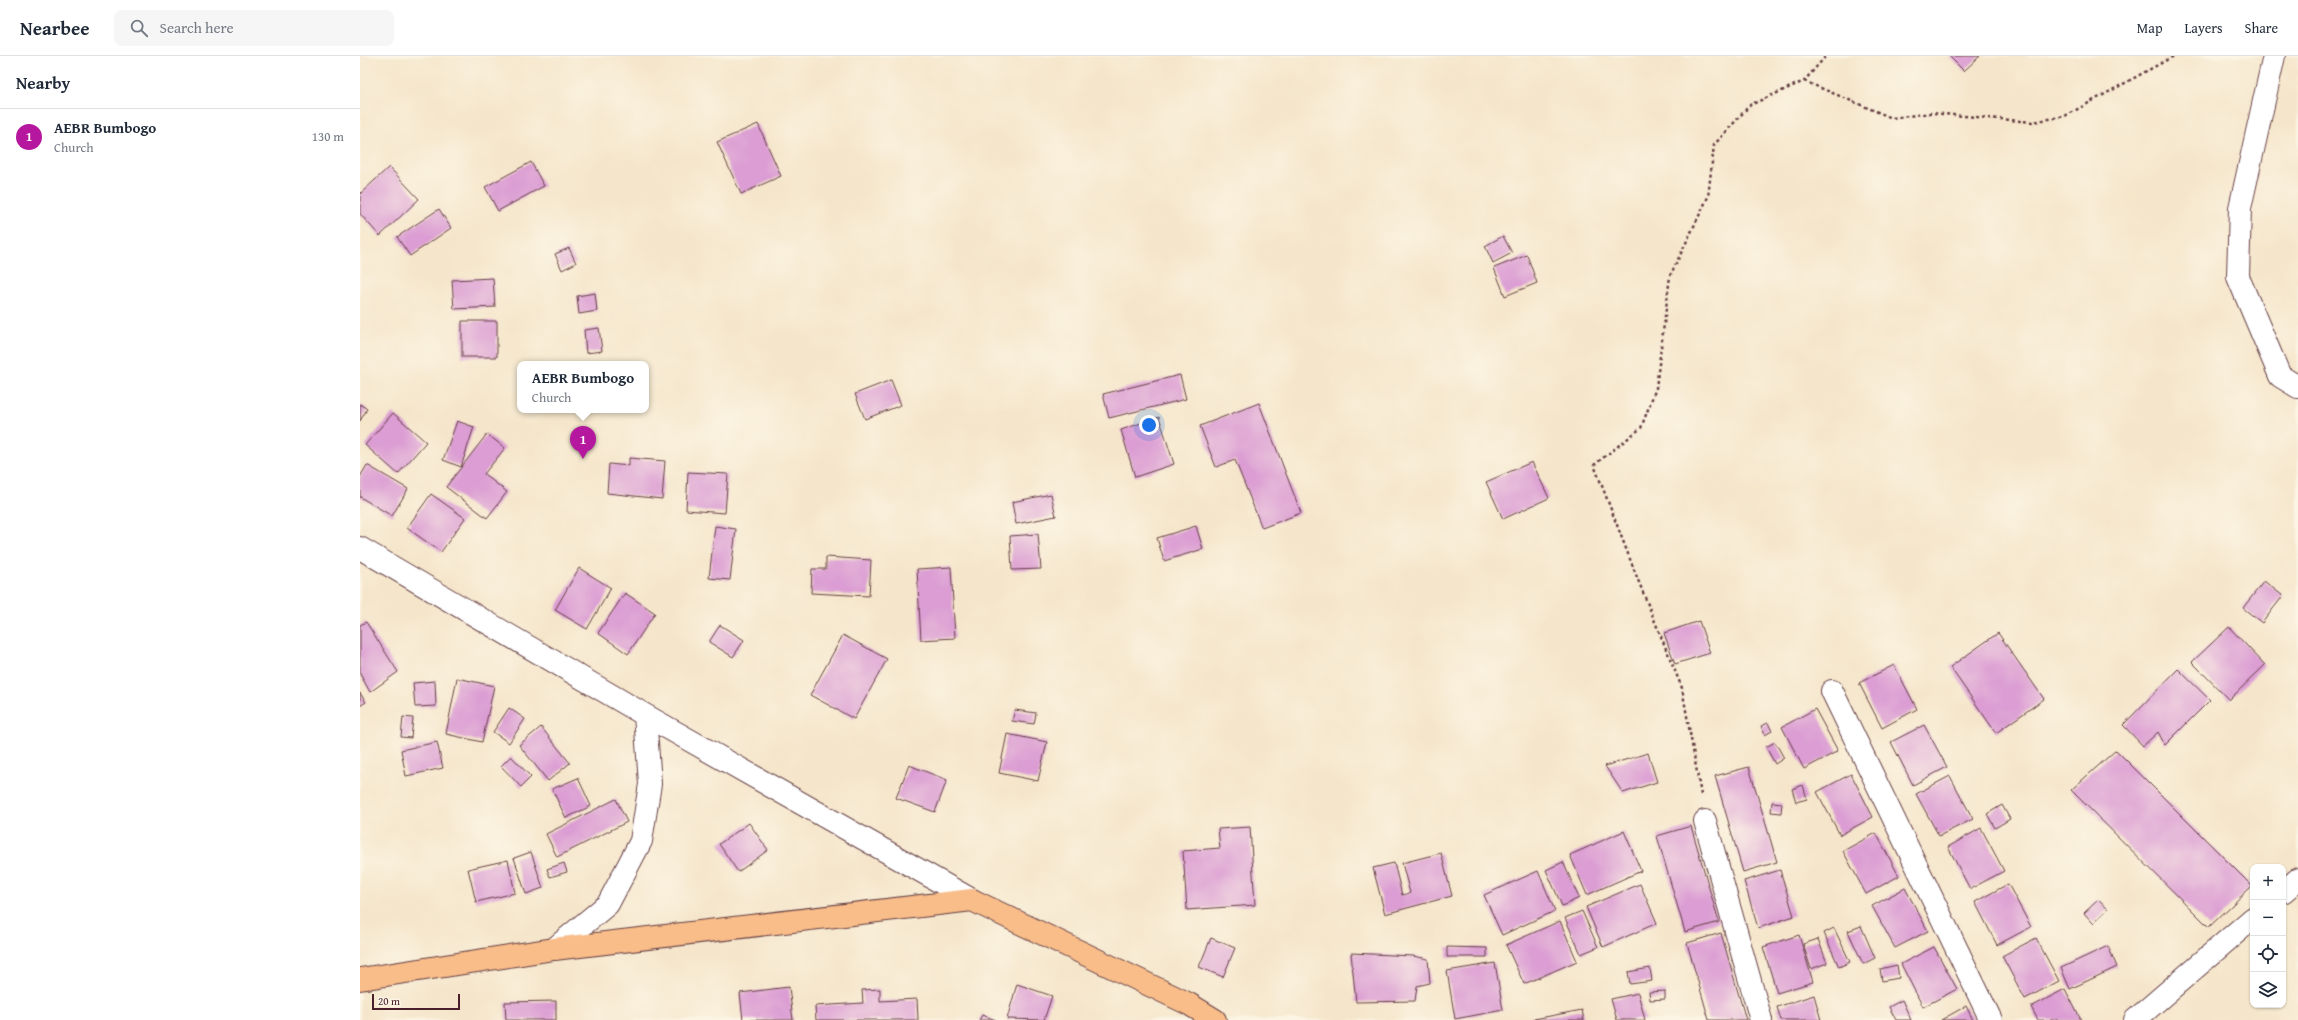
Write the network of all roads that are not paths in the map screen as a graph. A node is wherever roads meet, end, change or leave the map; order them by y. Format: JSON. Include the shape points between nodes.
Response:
{"nodes":[{"id":1,"x":2274,"y":56,"type":"edge"},
{"id":2,"x":2298,"y":387,"type":"edge"},
{"id":3,"x":360,"y":548,"type":"edge"},
{"id":4,"x":1832,"y":691,"type":"dead end"},
{"id":5,"x":645,"y":715,"type":"junction"},
{"id":6,"x":1705,"y":821,"type":"road end"},
{"id":7,"x":2298,"y":879,"type":"edge"},
{"id":8,"x":2286,"y":889,"type":"edge"},
{"id":9,"x":972,"y":900,"type":"junction"},
{"id":10,"x":2250,"y":921,"type":"edge"},
{"id":11,"x":554,"y":949,"type":"junction"},
{"id":12,"x":360,"y":979,"type":"edge"},
{"id":13,"x":1216,"y":1020,"type":"edge"},
{"id":14,"x":1761,"y":1020,"type":"edge"},
{"id":15,"x":1991,"y":1020,"type":"edge"},
{"id":16,"x":2135,"y":1020,"type":"edge"}],
"edges":[{"from":1,"to":2,"type":"street","via":[[2240,208],[2238,277],[2280,376]]},
{"from":3,"to":5,"type":"street"},
{"from":4,"to":15,"type":"street"},
{"from":5,"to":9,"type":"street"},
{"from":5,"to":11,"type":"street","via":[[650,784],[641,841],[608,904]]},
{"from":6,"to":14,"type":"street"},
{"from":7,"to":8,"type":"street"},
{"from":9,"to":11,"type":"main road"},
{"from":9,"to":13,"type":"main road","via":[[1189,1004]]},
{"from":10,"to":16,"type":"street"},
{"from":11,"to":12,"type":"main road"}]}
